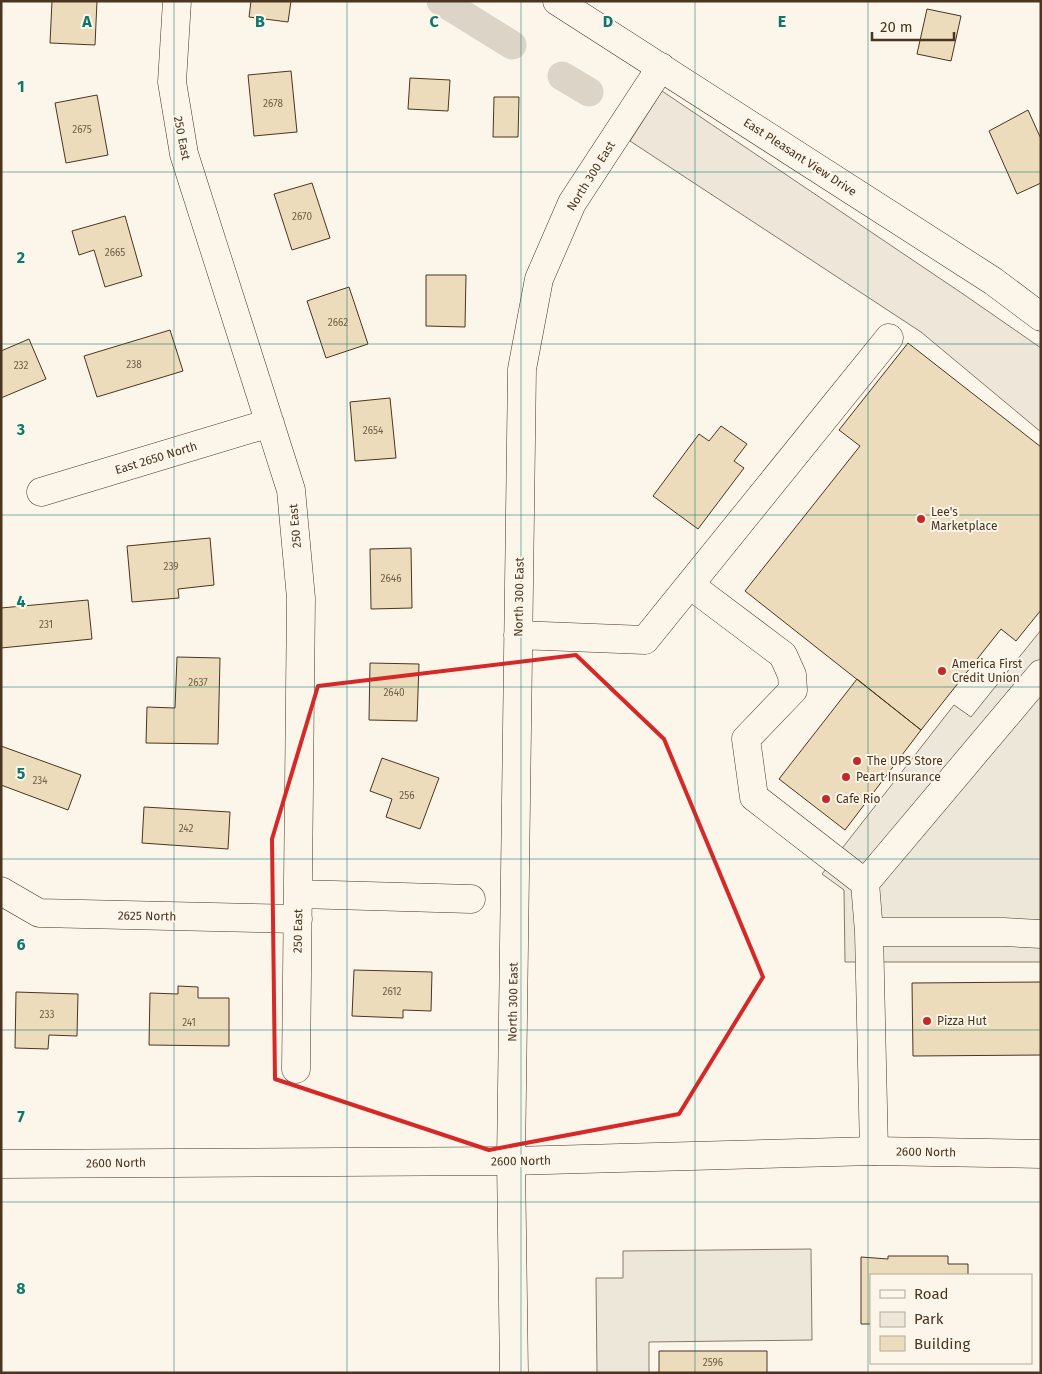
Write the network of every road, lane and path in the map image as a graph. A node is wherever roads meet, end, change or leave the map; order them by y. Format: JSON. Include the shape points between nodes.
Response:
{"nodes":[{"id":1,"x":177,"y":1,"type":"edge"},
{"id":2,"x":557,"y":1,"type":"edge"},
{"id":3,"x":660,"y":68,"type":"junction"},
{"id":4,"x":1041,"y":317,"type":"edge"},
{"id":5,"x":889,"y":338,"type":"dead end"},
{"id":6,"x":270,"y":423,"type":"junction"},
{"id":7,"x":41,"y":492,"type":"dead end"},
{"id":8,"x":690,"y":585,"type":"junction"},
{"id":9,"x":518,"y":635,"type":"junction"},
{"id":10,"x":1041,"y":674,"type":"edge"},
{"id":11,"x":865,"y":883,"type":"junction"},
{"id":12,"x":1,"y":891,"type":"edge"},
{"id":13,"x":471,"y":899,"type":"dead end"},
{"id":14,"x":299,"y":907,"type":"junction"},
{"id":15,"x":869,"y":932,"type":"junction"},
{"id":16,"x":1041,"y":934,"type":"edge"},
{"id":17,"x":296,"y":1069,"type":"dead end"},
{"id":18,"x":874,"y":1151,"type":"junction"},
{"id":19,"x":1041,"y":1154,"type":"edge"},
{"id":20,"x":511,"y":1161,"type":"junction"},
{"id":21,"x":1,"y":1164,"type":"edge"},
{"id":22,"x":514,"y":1373,"type":"edge"}],
"edges":[{"from":1,"to":6,"type":"street","name":"250 East","via":[[172,82],[184,154]]},
{"from":2,"to":3,"type":"street","name":"East Pleasant View Drive"},
{"from":3,"to":4,"type":"street","name":"East Pleasant View Drive","via":[[993,281]]},
{"from":3,"to":9,"type":"street","name":"North 300 East","via":[[572,203],[539,279],[522,369]]},
{"from":5,"to":8,"type":"street"},
{"from":6,"to":7,"type":"street","name":"East 2650 North"},
{"from":6,"to":14,"type":"street","name":"250 East","via":[[291,490],[301,598]]},
{"from":8,"to":9,"type":"street","via":[[645,640]]},
{"from":8,"to":11,"type":"street","via":[[783,655],[792,675],[793,690],[746,739],[754,797]]},
{"from":9,"to":20,"type":"street","name":"North 300 East"},
{"from":10,"to":11,"type":"street"},
{"from":11,"to":15,"type":"street"},
{"from":12,"to":14,"type":"street","name":"2625 North","via":[[39,913]]},
{"from":13,"to":14,"type":"street","name":"2625 North"},
{"from":14,"to":17,"type":"street","name":"250 East"},
{"from":15,"to":16,"type":"street"},
{"from":15,"to":18,"type":"street"},
{"from":18,"to":19,"type":"street","name":"2600 North"},
{"from":18,"to":20,"type":"street","name":"2600 North"},
{"from":20,"to":21,"type":"street","name":"2600 North"},
{"from":20,"to":22,"type":"street","name":"North 300 East"}]}
